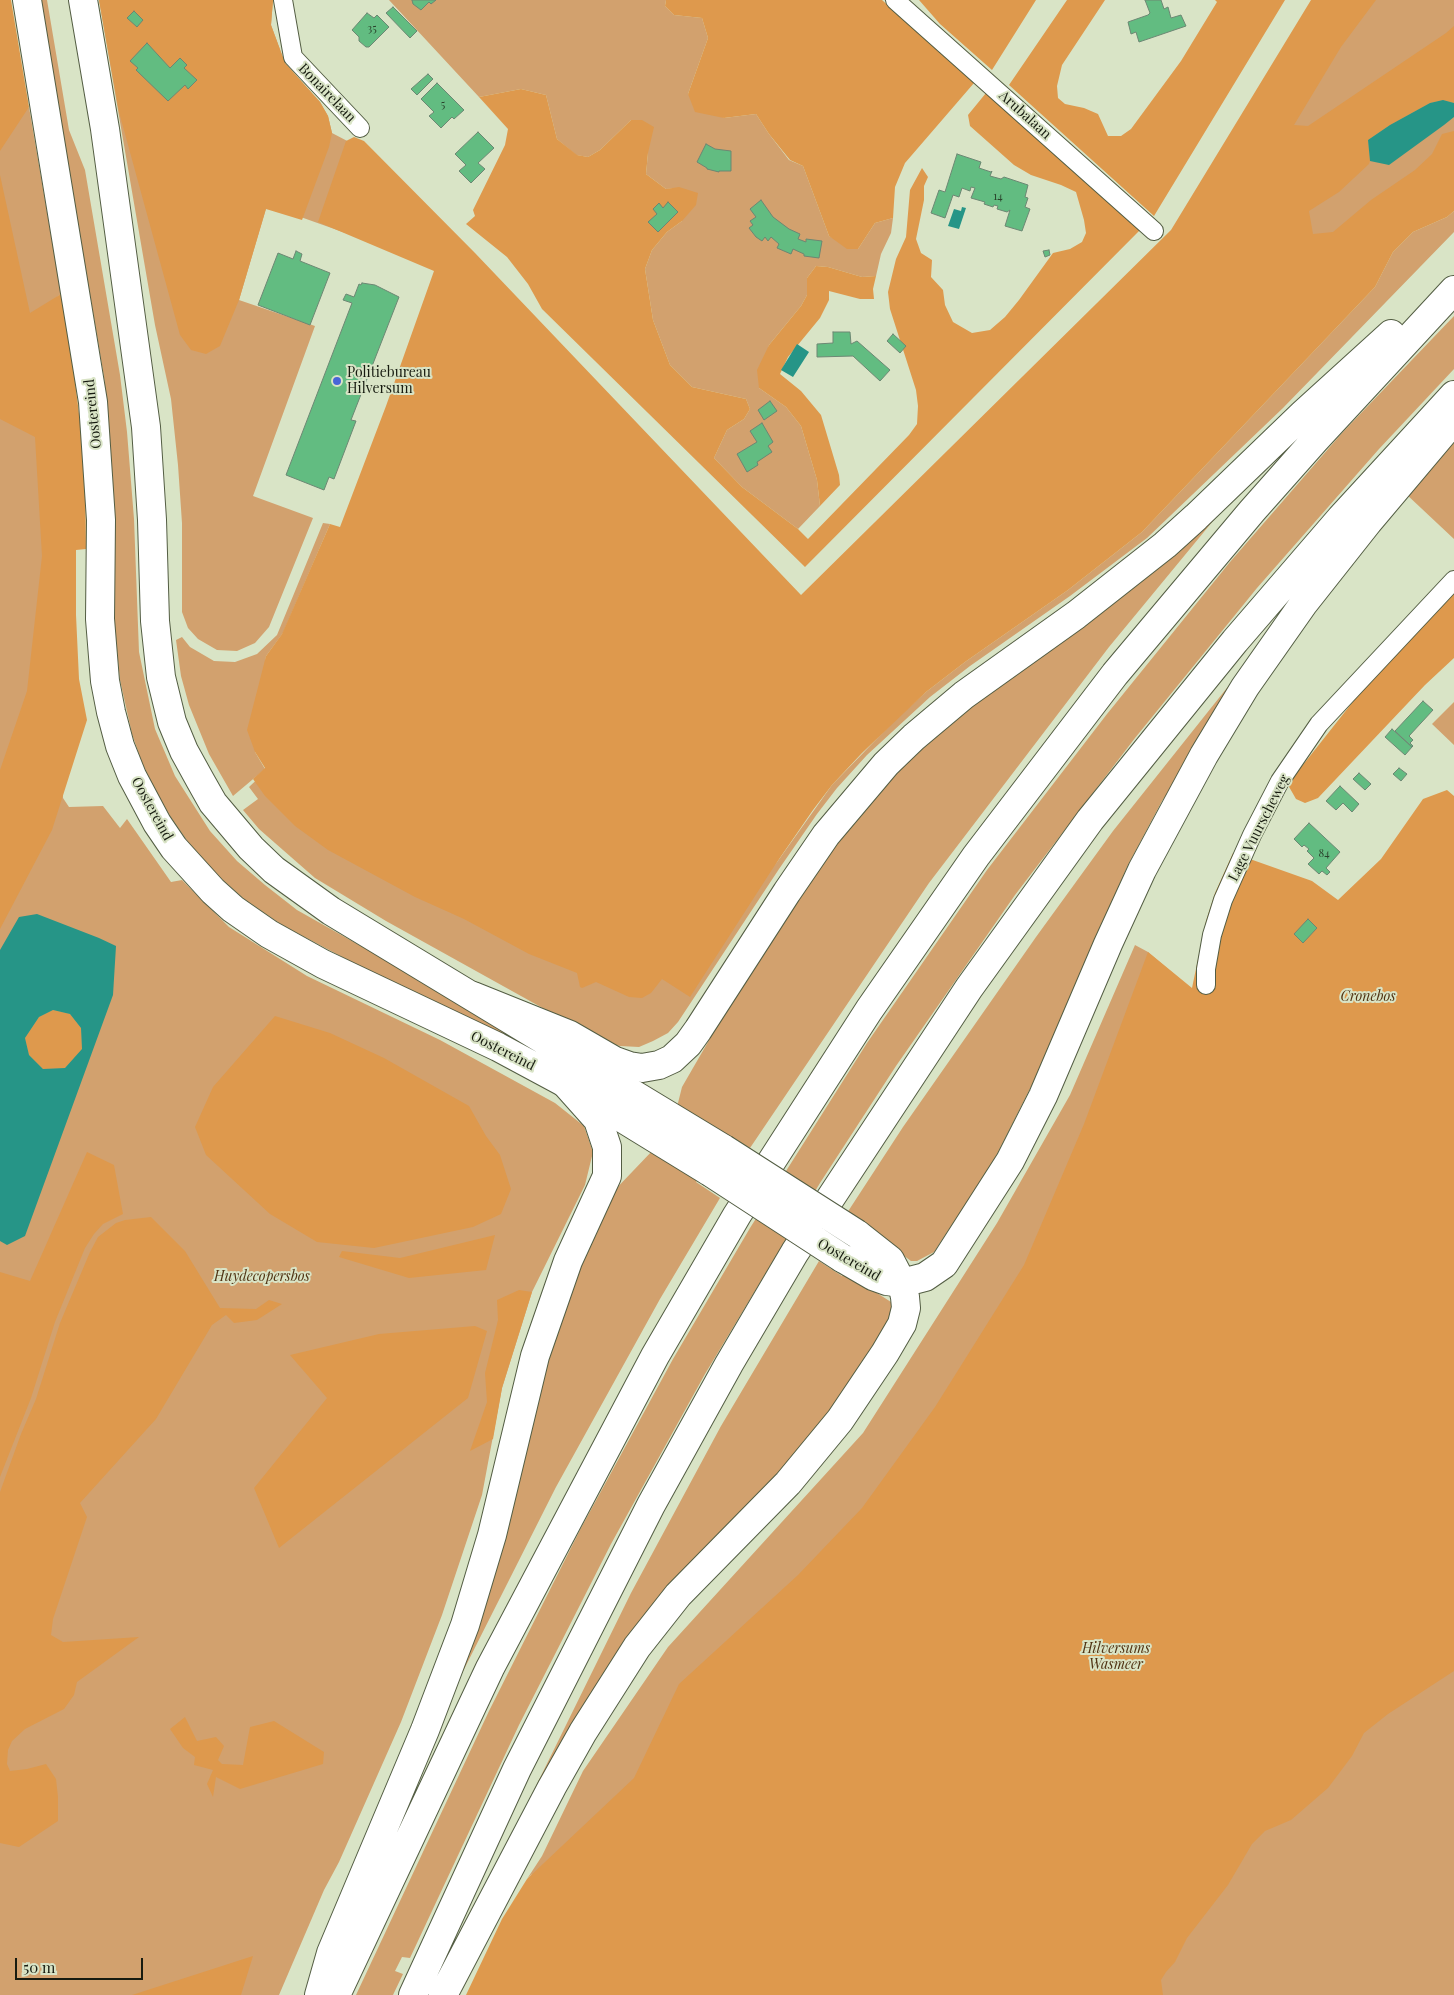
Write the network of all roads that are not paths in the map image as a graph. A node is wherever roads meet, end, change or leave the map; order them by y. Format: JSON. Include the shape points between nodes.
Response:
{"nodes":[{"id":1,"x":27,"y":0,"type":"edge"},
{"id":2,"x":83,"y":0,"type":"edge"},
{"id":3,"x":283,"y":0,"type":"edge"},
{"id":4,"x":895,"y":0,"type":"edge"},
{"id":5,"x":360,"y":128,"type":"dead end"},
{"id":6,"x":1154,"y":231,"type":"dead end"},
{"id":7,"x":1454,"y":288,"type":"edge"},
{"id":8,"x":1454,"y":395,"type":"edge"},
{"id":9,"x":1454,"y":420,"type":"edge"},
{"id":10,"x":1454,"y":580,"type":"edge"},
{"id":11,"x":1206,"y":985,"type":"dead end"},
{"id":12,"x":474,"y":996,"type":"junction"},
{"id":13,"x":565,"y":1083,"type":"junction"},
{"id":14,"x":902,"y":1284,"type":"junction"},
{"id":15,"x":319,"y":1995,"type":"edge"},
{"id":16,"x":336,"y":1995,"type":"edge"},
{"id":17,"x":414,"y":1995,"type":"edge"},
{"id":18,"x":443,"y":1995,"type":"edge"}],
"edges":[{"from":1,"to":13,"type":"main road","name":"Oostereind","via":[[93,402],[101,520],[100,619],[105,681],[120,746],[144,799],[174,848],[196,873],[233,909],[270,934],[323,964],[498,1047]]},
{"from":2,"to":12,"type":"main road","name":"Oostereind","via":[[105,129],[146,427],[156,649],[172,722],[184,752],[213,803],[235,831],[274,870],[331,911]]},
{"from":3,"to":5,"type":"street","name":"Bonairelaan","via":[[293,58]]},
{"from":4,"to":6,"type":"street","name":"Arubalaan"},
{"from":7,"to":12,"type":"main road","via":[[1429,303],[1381,343],[1165,545],[1076,615],[964,694],[886,764],[826,835],[698,1030],[677,1055],[659,1065],[629,1066],[570,1035]]},
{"from":7,"to":16,"type":"main road","via":[[1252,511],[1115,674],[976,856],[869,1010],[737,1215],[655,1356],[490,1668]]},
{"from":8,"to":17,"type":"main road","via":[[1341,518],[1235,641],[1090,820],[969,988],[795,1252],[647,1514],[517,1769]]},
{"from":9,"to":14,"type":"main road","via":[[1304,603],[1245,687],[1142,870],[1043,1096],[1010,1161],[944,1264],[925,1277]]},
{"from":10,"to":11,"type":"street","name":"Lage Vuurscheweg","via":[[1319,724],[1280,781],[1223,900],[1210,943]]},
{"from":12,"to":14,"type":"main road","name":"Oostereind","bridge":true,"via":[[857,1234],[890,1260]]},
{"from":13,"to":14,"type":"main road","name":"Oostereind","bridge":true,"via":[[842,1258],[873,1276]]},
{"from":13,"to":15,"type":"main road","via":[[598,1120],[607,1148],[607,1176],[564,1269],[535,1356],[492,1535],[466,1625],[331,1953]]},
{"from":14,"to":18,"type":"main road","via":[[906,1308],[902,1324],[840,1420],[788,1483],[678,1595],[637,1647],[552,1787]]}]}
